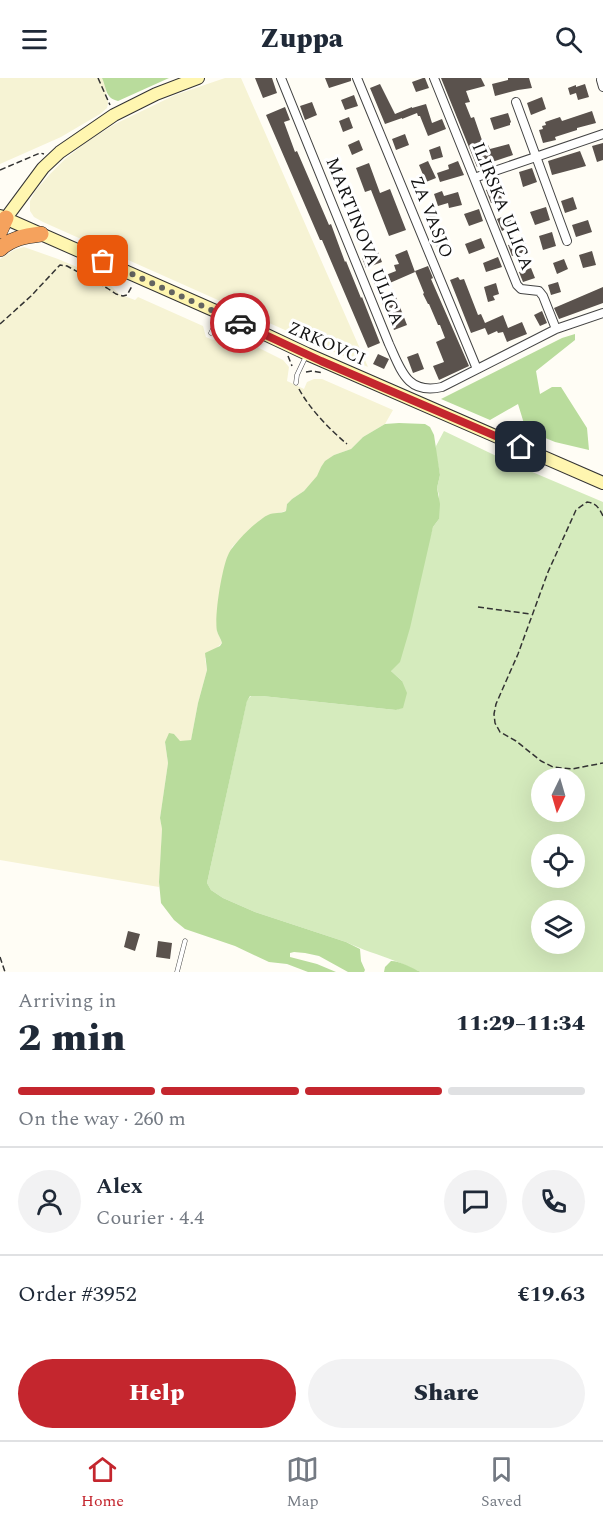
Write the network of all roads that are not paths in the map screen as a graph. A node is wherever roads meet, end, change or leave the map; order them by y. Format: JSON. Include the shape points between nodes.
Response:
{"nodes":[{"id":1,"x":197,"y":78,"type":"edge"},
{"id":2,"x":281,"y":78,"type":"edge"},
{"id":3,"x":357,"y":78,"type":"edge"},
{"id":4,"x":434,"y":78,"type":"edge"},
{"id":5,"x":516,"y":102,"type":"dead end"},
{"id":6,"x":603,"y":134,"type":"edge"},
{"id":7,"x":536,"y":157,"type":"junction"},
{"id":8,"x":474,"y":178,"type":"junction"},
{"id":9,"x":1,"y":222,"type":"edge"},
{"id":10,"x":41,"y":234,"type":"junction"},
{"id":11,"x":567,"y":241,"type":"dead end"},
{"id":12,"x":0,"y":249,"type":"edge"},
{"id":13,"x":220,"y":313,"type":"junction"},
{"id":14,"x":603,"y":313,"type":"edge"},
{"id":15,"x":556,"y":329,"type":"junction"},
{"id":16,"x":211,"y":333,"type":"dead end"},
{"id":17,"x":307,"y":354,"type":"junction"},
{"id":18,"x":477,"y":369,"type":"junction"},
{"id":19,"x":296,"y":383,"type":"road end"},
{"id":20,"x":603,"y":483,"type":"edge"},
{"id":21,"x":185,"y":941,"type":"dead end"},
{"id":22,"x":177,"y":972,"type":"edge"}],
"edges":[{"from":1,"to":9,"type":"street","name":"ZRKOVCI","via":[[114,115],[52,159]]},
{"from":2,"to":18,"type":"street","name":"MARTINOVA ULICA","via":[[406,379],[430,390]]},
{"from":3,"to":18,"type":"street","name":"ZA VASJO"},
{"from":4,"to":8,"type":"street","name":"ILIRSKA ULICA"},
{"from":5,"to":7,"type":"street"},
{"from":6,"to":7,"type":"street"},
{"from":7,"to":8,"type":"street"},
{"from":7,"to":11,"type":"street"},
{"from":8,"to":15,"type":"street","name":"ILIRSKA ULICA","via":[[517,285],[539,291]]},
{"from":9,"to":10,"type":"street","name":"ZRKOVCI"},
{"from":10,"to":12,"type":"highway","via":[[7,242]]},
{"from":10,"to":13,"type":"street","name":"ZRKOVCI"},
{"from":13,"to":16,"type":"lane"},
{"from":13,"to":17,"type":"street","name":"ZRKOVCI"},
{"from":14,"to":15,"type":"street"},
{"from":15,"to":18,"type":"street"},
{"from":17,"to":19,"type":"lane"},
{"from":17,"to":20,"type":"street","name":"ZRKOVCI"},
{"from":21,"to":22,"type":"lane"}]}
